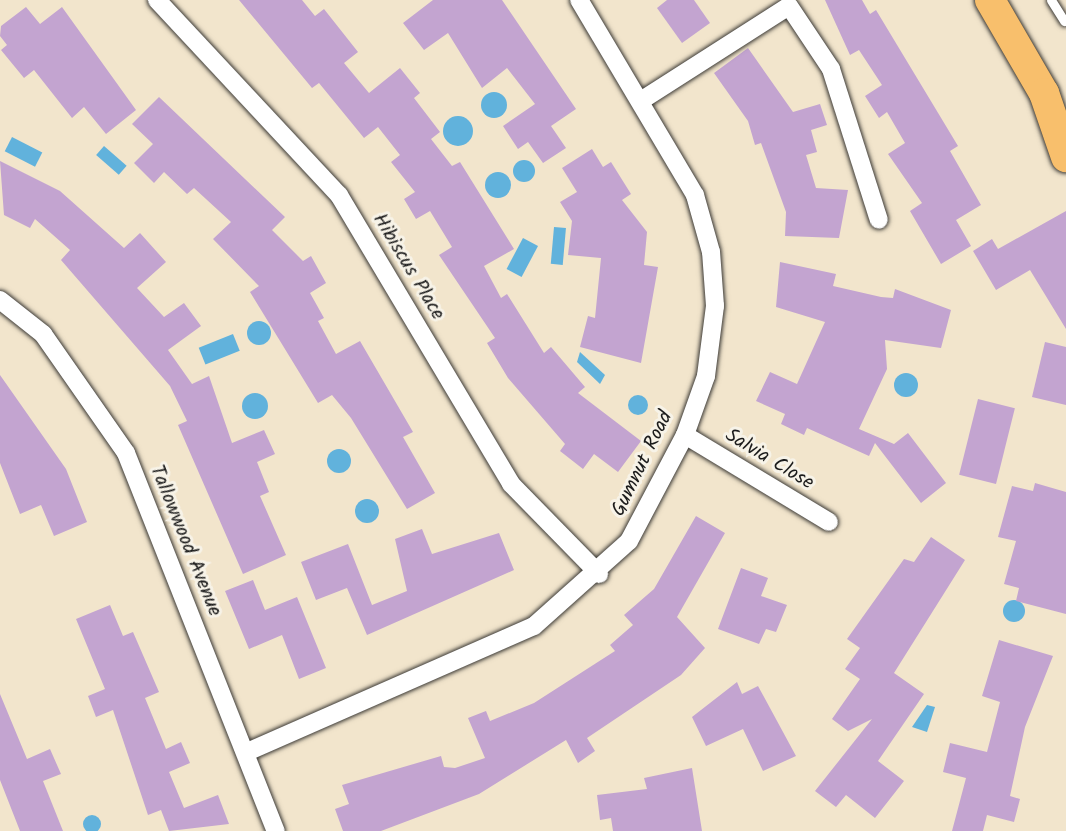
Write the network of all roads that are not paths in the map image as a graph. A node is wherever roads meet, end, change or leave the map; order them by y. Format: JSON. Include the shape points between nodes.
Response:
{"nodes":[{"id":1,"x":157,"y":0,"type":"edge"},
{"id":2,"x":579,"y":0,"type":"edge"},
{"id":3,"x":990,"y":0,"type":"edge"},
{"id":4,"x":1051,"y":0,"type":"edge"},
{"id":5,"x":787,"y":3,"type":"edge"},
{"id":6,"x":1064,"y":21,"type":"edge"},
{"id":7,"x":1044,"y":93,"type":"junction"},
{"id":8,"x":642,"y":100,"type":"junction"},
{"id":9,"x":1066,"y":115,"type":"edge"},
{"id":10,"x":1066,"y":157,"type":"edge"},
{"id":11,"x":879,"y":220,"type":"dead end"},
{"id":12,"x":0,"y":300,"type":"edge"},
{"id":13,"x":685,"y":435,"type":"junction"},
{"id":14,"x":829,"y":522,"type":"dead end"},
{"id":15,"x":599,"y":574,"type":"junction"},
{"id":16,"x":247,"y":752,"type":"junction"},
{"id":17,"x":276,"y":831,"type":"edge"}],
"edges":[{"from":1,"to":15,"type":"street","name":"Hibiscus Place","via":[[339,195],[511,484]]},
{"from":2,"to":8,"type":"street","name":"Gumnut Road"},
{"from":3,"to":7,"type":"main road"},
{"from":4,"to":6,"type":"lane"},
{"from":5,"to":8,"type":"street"},
{"from":5,"to":11,"type":"street","via":[[831,69]]},
{"from":7,"to":9,"type":"main road"},
{"from":7,"to":10,"type":"main road"},
{"from":8,"to":13,"type":"street","name":"Gumnut Road","via":[[695,195],[711,252],[715,306],[706,376]]},
{"from":12,"to":16,"type":"street","name":"Tallowwood Avenue","via":[[43,334],[126,453]]},
{"from":13,"to":14,"type":"street","name":"Salvia Close"},
{"from":13,"to":15,"type":"street","name":"Gumnut Road","via":[[650,508]]},
{"from":15,"to":16,"type":"street","name":"Gumnut Road","via":[[534,626]]},
{"from":16,"to":17,"type":"street","name":"Tallowwood Avenue"}]}
